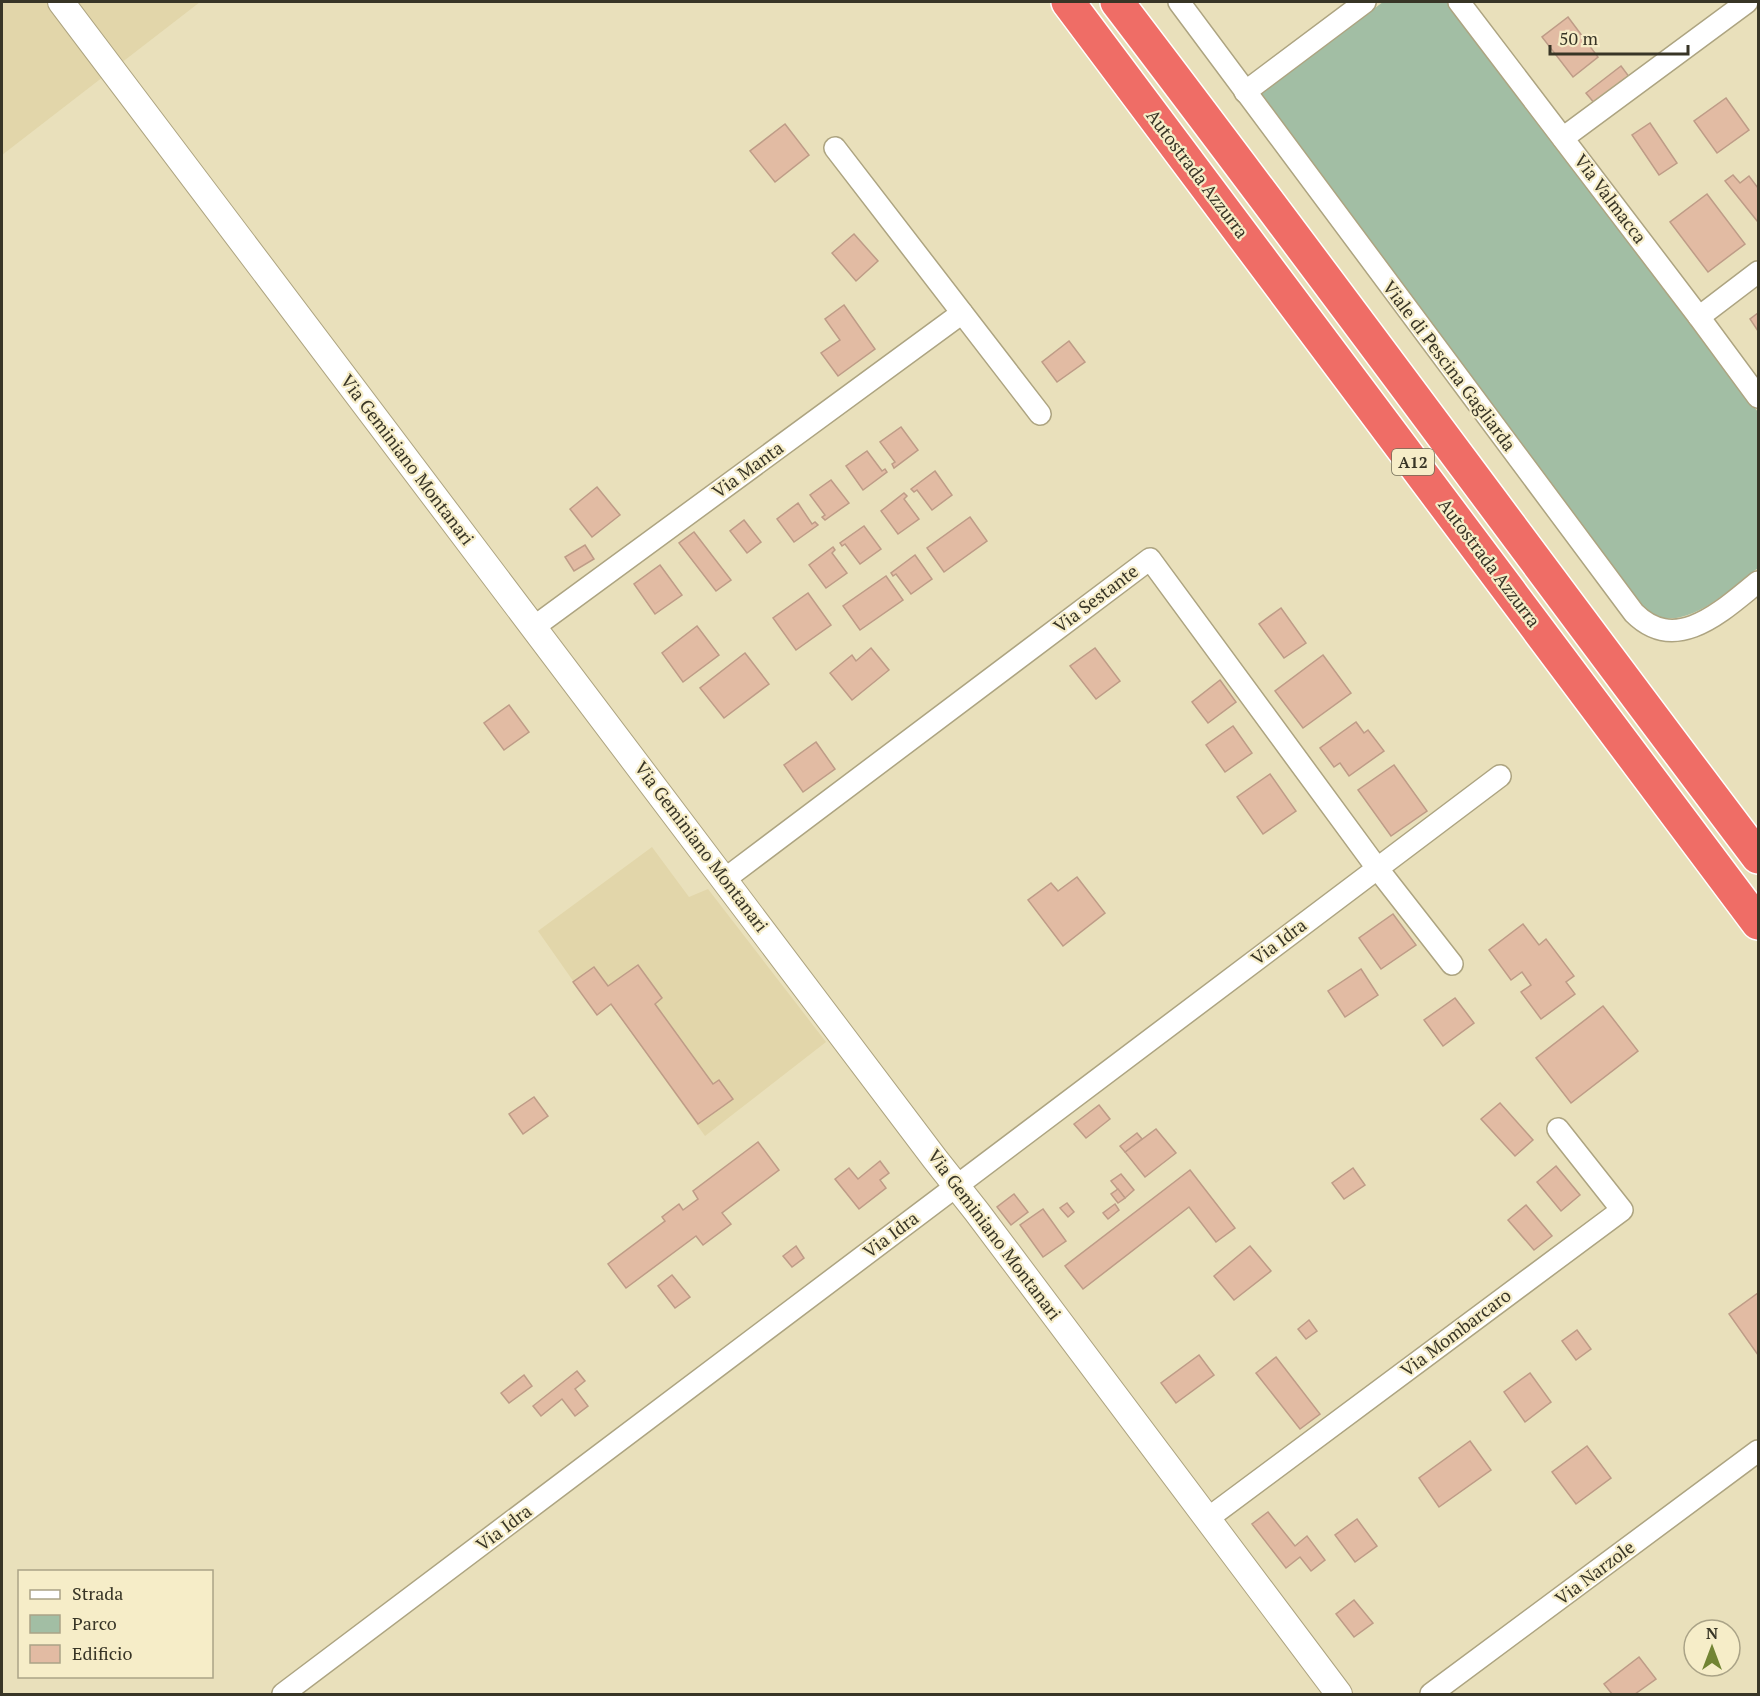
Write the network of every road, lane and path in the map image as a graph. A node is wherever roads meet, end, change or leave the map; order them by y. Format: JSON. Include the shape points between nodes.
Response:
{"nodes":[{"id":1,"x":61,"y":2,"type":"edge"},
{"id":2,"x":1068,"y":2,"type":"edge"},
{"id":3,"x":1117,"y":2,"type":"edge"},
{"id":4,"x":1179,"y":2,"type":"edge"},
{"id":5,"x":1365,"y":2,"type":"edge"},
{"id":6,"x":1459,"y":2,"type":"edge"},
{"id":7,"x":1747,"y":2,"type":"edge"},
{"id":8,"x":1245,"y":92,"type":"junction"},
{"id":9,"x":1563,"y":138,"type":"junction"},
{"id":10,"x":835,"y":148,"type":"dead end"},
{"id":11,"x":1758,"y":272,"type":"edge"},
{"id":12,"x":962,"y":313,"type":"junction"},
{"id":13,"x":1699,"y":317,"type":"junction"},
{"id":14,"x":1758,"y":397,"type":"edge"},
{"id":15,"x":1040,"y":414,"type":"dead end"},
{"id":16,"x":1758,"y":582,"type":"edge"},
{"id":17,"x":534,"y":627,"type":"junction"},
{"id":18,"x":1500,"y":776,"type":"dead end"},
{"id":19,"x":1758,"y":856,"type":"edge"},
{"id":20,"x":1377,"y":868,"type":"junction"},
{"id":21,"x":725,"y":879,"type":"junction"},
{"id":22,"x":1758,"y":923,"type":"edge"},
{"id":23,"x":1452,"y":964,"type":"dead end"},
{"id":24,"x":1558,"y":1128,"type":"dead end"},
{"id":25,"x":956,"y":1186,"type":"junction"},
{"id":26,"x":1758,"y":1451,"type":"edge"},
{"id":27,"x":1208,"y":1519,"type":"junction"},
{"id":28,"x":283,"y":1695,"type":"edge"},
{"id":29,"x":1339,"y":1695,"type":"edge"},
{"id":30,"x":1431,"y":1695,"type":"edge"}],
"edges":[{"from":1,"to":17,"type":"street","name":"Via Geminiano Montanari"},
{"from":2,"to":22,"type":"highway","name":"Autostrada Azzurra","number":"A12"},
{"from":3,"to":19,"type":"highway","number":"A12"},
{"from":4,"to":8,"type":"street","name":"Viale di Pescina Gagliarda"},
{"from":5,"to":8,"type":"street"},
{"from":6,"to":9,"type":"street","name":"Via Valmacca"},
{"from":7,"to":9,"type":"street"},
{"from":8,"to":16,"type":"street","name":"Viale di Pescina Gagliarda","via":[[1641,620],[1663,630],[1693,627],[1714,617]]},
{"from":9,"to":13,"type":"street","name":"Via Valmacca"},
{"from":10,"to":12,"type":"street"},
{"from":11,"to":13,"type":"street"},
{"from":12,"to":15,"type":"street"},
{"from":12,"to":17,"type":"street","name":"Via Manta"},
{"from":13,"to":14,"type":"street","name":"Via Valmacca"},
{"from":17,"to":21,"type":"street","name":"Via Geminiano Montanari"},
{"from":18,"to":20,"type":"street","name":"Via Idra"},
{"from":20,"to":21,"type":"street","name":"Via Sestante","via":[[1150,559]]},
{"from":20,"to":23,"type":"street","name":"Via Sestante"},
{"from":20,"to":25,"type":"street","name":"Via Idra"},
{"from":21,"to":25,"type":"street","name":"Via Geminiano Montanari"},
{"from":24,"to":27,"type":"street","name":"Via Mombarcaro","via":[[1622,1210]]},
{"from":25,"to":27,"type":"street","name":"Via Geminiano Montanari"},
{"from":25,"to":28,"type":"street","name":"Via Idra"},
{"from":26,"to":30,"type":"street","name":"Via Narzole"},
{"from":27,"to":29,"type":"street","name":"Via Geminiano Montanari"}]}
